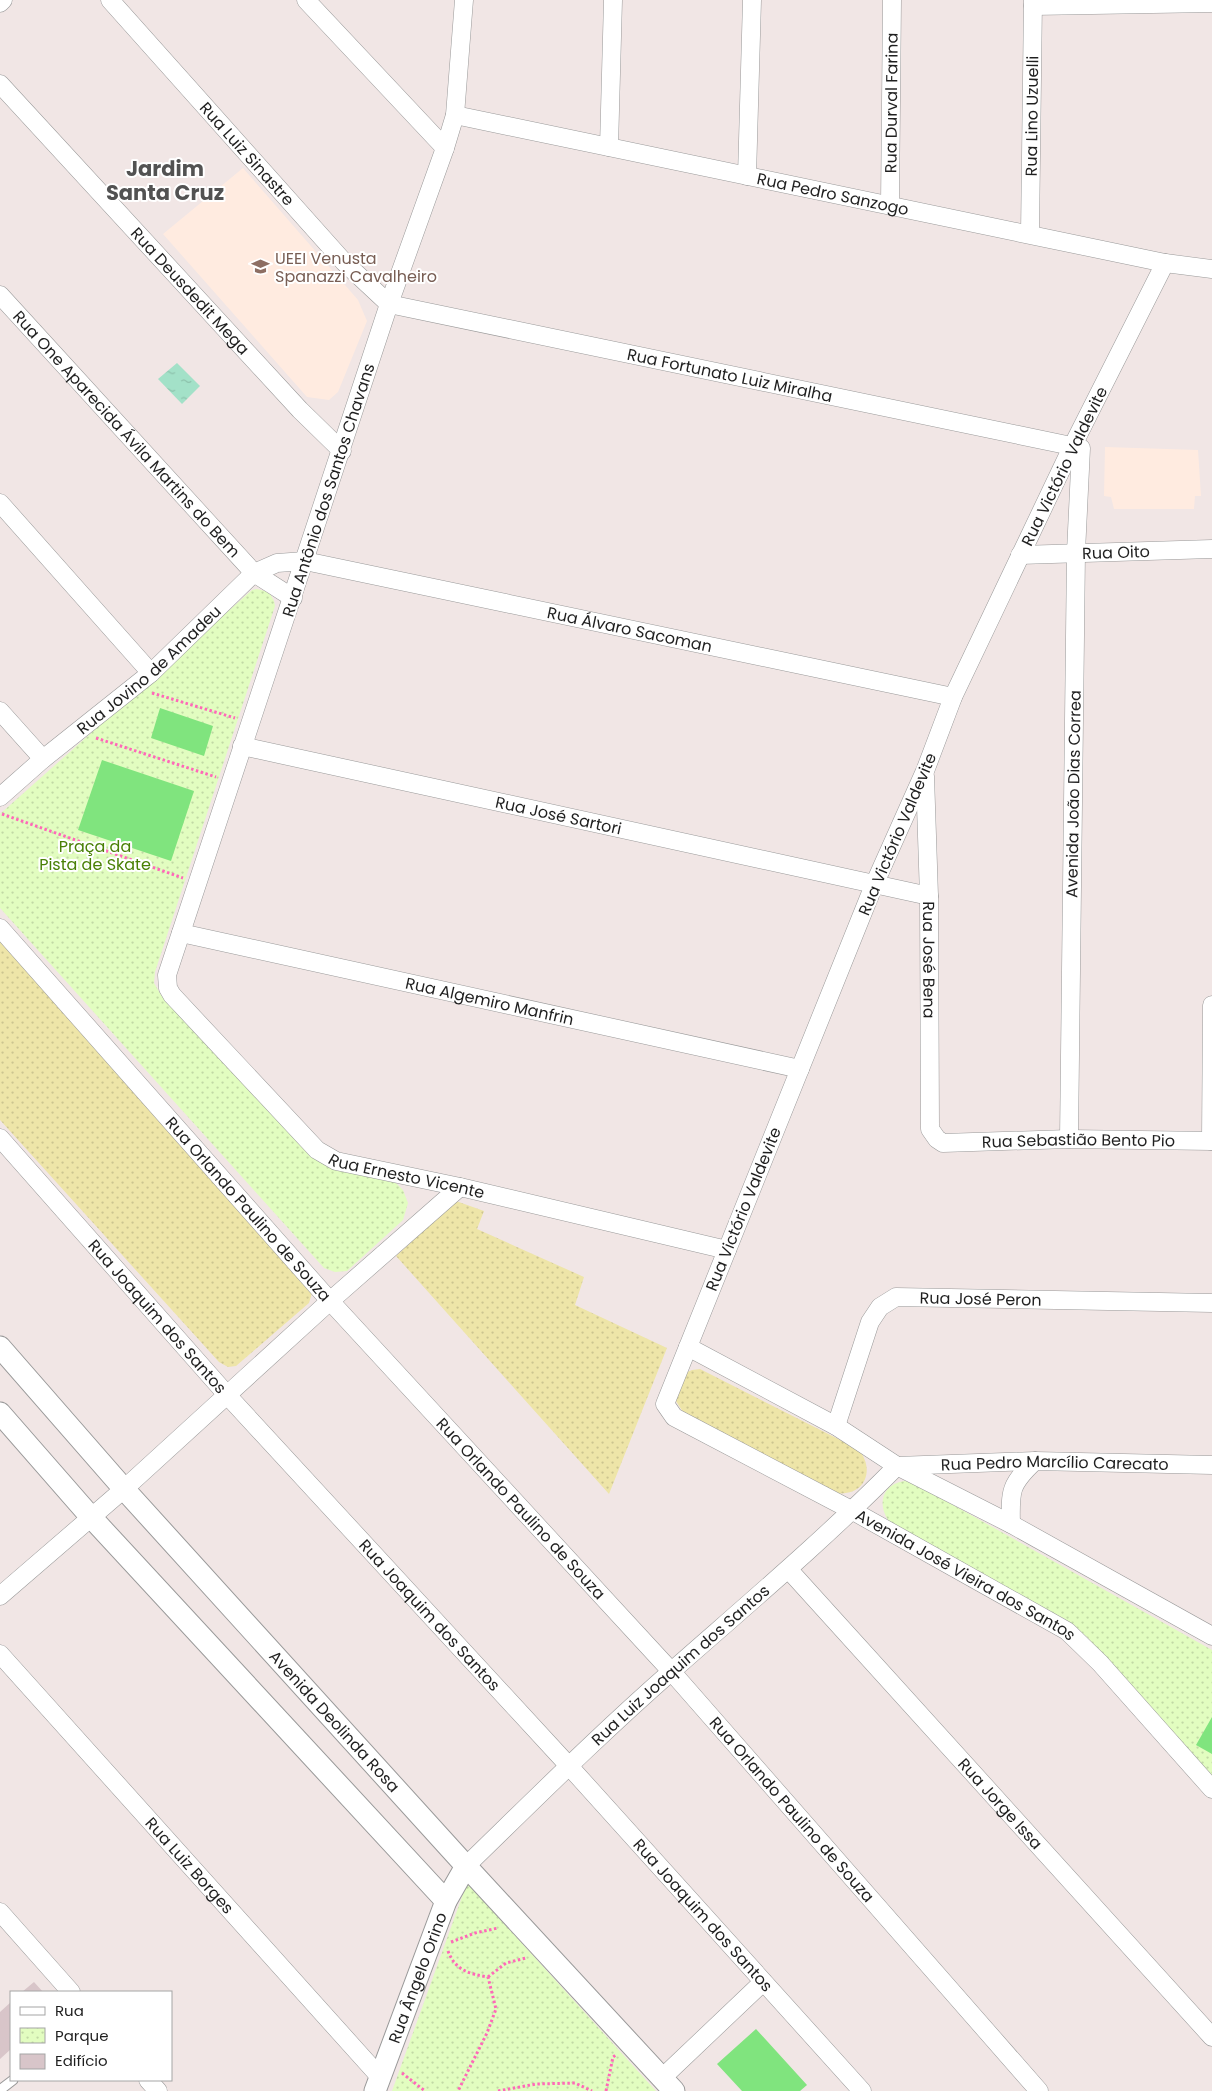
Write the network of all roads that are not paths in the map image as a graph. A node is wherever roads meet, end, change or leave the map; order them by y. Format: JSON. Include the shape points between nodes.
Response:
{"nodes":[{"id":1,"x":3,"y":0,"type":"edge"},
{"id":2,"x":110,"y":0,"type":"edge"},
{"id":3,"x":306,"y":0,"type":"edge"},
{"id":4,"x":464,"y":0,"type":"edge"},
{"id":5,"x":613,"y":0,"type":"edge"},
{"id":6,"x":752,"y":0,"type":"edge"},
{"id":7,"x":892,"y":0,"type":"edge"},
{"id":8,"x":0,"y":2,"type":"edge"},
{"id":9,"x":1033,"y":3,"type":"edge"},
{"id":10,"x":1212,"y":3,"type":"edge"},
{"id":11,"x":0,"y":84,"type":"edge"},
{"id":12,"x":455,"y":115,"type":"junction"},
{"id":13,"x":609,"y":147,"type":"junction"},
{"id":14,"x":445,"y":148,"type":"junction"},
{"id":15,"x":747,"y":176,"type":"junction"},
{"id":16,"x":890,"y":205,"type":"junction"},
{"id":17,"x":1030,"y":234,"type":"junction"},
{"id":18,"x":1164,"y":263,"type":"junction"},
{"id":19,"x":1212,"y":269,"type":"edge"},
{"id":20,"x":0,"y":294,"type":"edge"},
{"id":21,"x":389,"y":304,"type":"junction"},
{"id":22,"x":1076,"y":448,"type":"junction"},
{"id":23,"x":342,"y":451,"type":"junction"},
{"id":24,"x":0,"y":503,"type":"edge"},
{"id":25,"x":1212,"y":549,"type":"edge"},
{"id":26,"x":1076,"y":552,"type":"junction"},
{"id":27,"x":1020,"y":555,"type":"junction"},
{"id":28,"x":305,"y":561,"type":"junction"},
{"id":29,"x":254,"y":573,"type":"junction"},
{"id":30,"x":293,"y":598,"type":"junction"},
{"id":31,"x":152,"y":672,"type":"junction"},
{"id":32,"x":953,"y":697,"type":"junction"},
{"id":33,"x":0,"y":712,"type":"edge"},
{"id":34,"x":242,"y":746,"type":"junction"},
{"id":35,"x":43,"y":759,"type":"junction"},
{"id":36,"x":925,"y":771,"type":"junction"},
{"id":37,"x":0,"y":797,"type":"edge"},
{"id":38,"x":874,"y":885,"type":"junction"},
{"id":39,"x":929,"y":896,"type":"junction"},
{"id":40,"x":0,"y":928,"type":"edge"},
{"id":41,"x":181,"y":933,"type":"junction"},
{"id":42,"x":167,"y":975,"type":"joint"},
{"id":43,"x":1212,"y":1005,"type":"edge"},
{"id":44,"x":800,"y":1068,"type":"junction"},
{"id":45,"x":0,"y":1138,"type":"edge"},
{"id":46,"x":1069,"y":1139,"type":"junction"},
{"id":47,"x":1211,"y":1141,"type":"edge"},
{"id":48,"x":943,"y":1142,"type":"joint"},
{"id":49,"x":460,"y":1187,"type":"junction"},
{"id":50,"x":727,"y":1250,"type":"junction"},
{"id":51,"x":330,"y":1300,"type":"junction"},
{"id":52,"x":1212,"y":1303,"type":"edge"},
{"id":53,"x":688,"y":1347,"type":"junction"},
{"id":54,"x":0,"y":1348,"type":"edge"},
{"id":55,"x":228,"y":1396,"type":"junction"},
{"id":56,"x":0,"y":1413,"type":"edge"},
{"id":57,"x":674,"y":1417,"type":"joint"},
{"id":58,"x":836,"y":1426,"type":"junction"},
{"id":59,"x":1035,"y":1462,"type":"junction"},
{"id":60,"x":1212,"y":1465,"type":"edge"},
{"id":61,"x":897,"y":1466,"type":"junction"},
{"id":62,"x":124,"y":1489,"type":"junction"},
{"id":63,"x":853,"y":1511,"type":"junction"},
{"id":64,"x":90,"y":1516,"type":"junction"},
{"id":65,"x":1011,"y":1524,"type":"junction"},
{"id":66,"x":789,"y":1570,"type":"junction"},
{"id":67,"x":0,"y":1596,"type":"edge"},
{"id":68,"x":1212,"y":1636,"type":"edge"},
{"id":69,"x":0,"y":1654,"type":"edge"},
{"id":70,"x":671,"y":1671,"type":"junction"},
{"id":71,"x":569,"y":1766,"type":"junction"},
{"id":72,"x":1212,"y":1789,"type":"edge"},
{"id":73,"x":466,"y":1866,"type":"junction"},
{"id":74,"x":446,"y":1901,"type":"junction"},
{"id":75,"x":0,"y":1912,"type":"edge"},
{"id":76,"x":763,"y":1982,"type":"junction"},
{"id":77,"x":70,"y":1991,"type":"edge"},
{"id":78,"x":1212,"y":2037,"type":"edge"},
{"id":79,"x":12,"y":2081,"type":"edge"},
{"id":80,"x":149,"y":2081,"type":"edge"},
{"id":81,"x":384,"y":2082,"type":"edge"},
{"id":82,"x":668,"y":2084,"type":"edge"},
{"id":83,"x":0,"y":2090,"type":"edge"},
{"id":84,"x":158,"y":2091,"type":"edge"},
{"id":85,"x":862,"y":2091,"type":"edge"},
{"id":86,"x":1039,"y":2091,"type":"edge"}],
"edges":[{"from":1,"to":8,"type":"street"},
{"from":2,"to":21,"type":"street","name":"Rua Luiz Sinastre","via":[[344,262]]},
{"from":3,"to":14,"type":"street"},
{"from":4,"to":12,"type":"street","name":"Rua Antônio dos Santos Chavans"},
{"from":5,"to":13,"type":"street"},
{"from":6,"to":15,"type":"street"},
{"from":7,"to":16,"type":"street","name":"Rua Durval Farina"},
{"from":9,"to":10,"type":"street"},
{"from":9,"to":17,"type":"street","name":"Rua Lino Uzuelli"},
{"from":11,"to":23,"type":"street","name":"Rua Deusdedit Mega","via":[[300,410]]},
{"from":12,"to":13,"type":"street","name":"Rua Pedro Sanzogo"},
{"from":12,"to":14,"type":"street","name":"Rua Antônio dos Santos Chavans"},
{"from":13,"to":15,"type":"street","name":"Rua Pedro Sanzogo"},
{"from":14,"to":21,"type":"street","name":"Rua Antônio dos Santos Chavans"},
{"from":15,"to":16,"type":"street","name":"Rua Pedro Sanzogo"},
{"from":16,"to":17,"type":"street","name":"Rua Pedro Sanzogo"},
{"from":17,"to":18,"type":"street","name":"Rua Pedro Sanzogo"},
{"from":18,"to":19,"type":"street","name":"Rua Pedro Sanzogo"},
{"from":18,"to":22,"type":"street","name":"Rua Victório Valdevite"},
{"from":20,"to":29,"type":"street","name":"Rua One Aparecida Ávila Martins do Bem"},
{"from":21,"to":22,"type":"street","name":"Rua Fortunato Luiz Miralha"},
{"from":21,"to":23,"type":"street","name":"Rua Antônio dos Santos Chavans"},
{"from":22,"to":26,"type":"street","name":"Avenida João Dias Correa"},
{"from":22,"to":27,"type":"street","name":"Rua Victório Valdevite"},
{"from":23,"to":28,"type":"street","name":"Rua Antônio dos Santos Chavans"},
{"from":24,"to":31,"type":"street"},
{"from":25,"to":26,"type":"street","name":"Rua Oito"},
{"from":26,"to":27,"type":"street","name":"Rua Oito"},
{"from":26,"to":46,"type":"street","name":"Avenida João Dias Correa"},
{"from":27,"to":32,"type":"street","name":"Rua Victório Valdevite"},
{"from":28,"to":29,"type":"street","name":"Rua Jovino de Amadeu","via":[[277,563]]},
{"from":28,"to":30,"type":"street","name":"Rua Antônio dos Santos Chavans"},
{"from":28,"to":32,"type":"street","name":"Rua Álvaro Sacoman"},
{"from":29,"to":30,"type":"street","name":"Rua One Aparecida Ávila Martins do Bem"},
{"from":29,"to":31,"type":"street","name":"Rua Jovino de Amadeu"},
{"from":30,"to":34,"type":"street","name":"Rua Antônio dos Santos Chavans"},
{"from":31,"to":35,"type":"street","name":"Rua Jovino de Amadeu"},
{"from":32,"to":36,"type":"street","name":"Rua Victório Valdevite"},
{"from":33,"to":35,"type":"street"},
{"from":34,"to":38,"type":"street","name":"Rua José Sartori"},
{"from":34,"to":41,"type":"street","name":"Rua Antônio dos Santos Chavans"},
{"from":35,"to":37,"type":"street","name":"Rua Jovino de Amadeu"},
{"from":36,"to":38,"type":"street","name":"Rua Victório Valdevite"},
{"from":36,"to":39,"type":"street","name":"Rua José Bena"},
{"from":38,"to":39,"type":"street","name":"Rua José Sartori"},
{"from":38,"to":44,"type":"street","name":"Rua Victório Valdevite"},
{"from":39,"to":48,"type":"street","name":"Rua José Bena","via":[[930,1129]]},
{"from":40,"to":51,"type":"street","name":"Rua Orlando Paulino de Souza"},
{"from":41,"to":42,"type":"street","name":"Rua Antônio dos Santos Chavans"},
{"from":41,"to":44,"type":"street","name":"Rua Algemiro Manfrin"},
{"from":42,"to":49,"type":"street","name":"Rua Ernesto Vicente","via":[[172,995],[322,1154],[336,1161]]},
{"from":43,"to":47,"type":"street"},
{"from":44,"to":50,"type":"street","name":"Rua Victório Valdevite"},
{"from":45,"to":55,"type":"street","name":"Rua Joaquim dos Santos"},
{"from":46,"to":47,"type":"street","name":"Rua Sebastião Bento Pio"},
{"from":46,"to":48,"type":"street","name":"Rua Sebastião Bento Pio"},
{"from":49,"to":50,"type":"street","name":"Rua Ernesto Vicente"},
{"from":49,"to":51,"type":"street"},
{"from":50,"to":53,"type":"street","name":"Rua Victório Valdevite"},
{"from":51,"to":55,"type":"street"},
{"from":51,"to":70,"type":"street","name":"Rua Orlando Paulino de Souza"},
{"from":52,"to":58,"type":"street","name":"Rua José Peron","via":[[896,1297],[880,1307],[870,1322]]},
{"from":53,"to":57,"type":"street","name":"Rua Victório Valdevite","via":[[665,1400]]},
{"from":53,"to":58,"type":"street"},
{"from":54,"to":62,"type":"street","name":"Avenida Deolinda Rosa"},
{"from":55,"to":62,"type":"street"},
{"from":55,"to":71,"type":"street","name":"Rua Joaquim dos Santos"},
{"from":56,"to":64,"type":"street"},
{"from":57,"to":63,"type":"street","name":"Avenida José Vieira dos Santos"},
{"from":58,"to":61,"type":"street"},
{"from":59,"to":60,"type":"street","name":"Rua Pedro Marcílio Carecato"},
{"from":59,"to":61,"type":"street","name":"Rua Pedro Marcílio Carecato"},
{"from":59,"to":65,"type":"street","via":[[1018,1476],[1010,1496]]},
{"from":61,"to":63,"type":"street","name":"Rua Luiz Joaquim dos Santos"},
{"from":61,"to":65,"type":"street"},
{"from":62,"to":64,"type":"street"},
{"from":62,"to":73,"type":"street","name":"Avenida Deolinda Rosa"},
{"from":63,"to":66,"type":"street","name":"Rua Luiz Joaquim dos Santos"},
{"from":63,"to":72,"type":"street","name":"Avenida José Vieira dos Santos","via":[[1067,1631],[1100,1663]]},
{"from":64,"to":67,"type":"street"},
{"from":64,"to":74,"type":"street"},
{"from":65,"to":68,"type":"street"},
{"from":66,"to":70,"type":"street","name":"Rua Luiz Joaquim dos Santos"},
{"from":66,"to":78,"type":"street","name":"Rua Jorge Issa"},
{"from":69,"to":81,"type":"street","name":"Rua Luiz Borges"},
{"from":70,"to":71,"type":"street","name":"Rua Luiz Joaquim dos Santos"},
{"from":70,"to":86,"type":"street","name":"Rua Orlando Paulino de Souza"},
{"from":71,"to":73,"type":"street","name":"Rua Luiz Joaquim dos Santos"},
{"from":71,"to":76,"type":"street","name":"Rua Joaquim dos Santos"},
{"from":73,"to":74,"type":"street","name":"Rua Ângelo Orino"},
{"from":73,"to":82,"type":"street","name":"Avenida Deolinda Rosa"},
{"from":74,"to":81,"type":"street","name":"Rua Ângelo Orino"},
{"from":75,"to":77,"type":"street"},
{"from":76,"to":82,"type":"street"},
{"from":76,"to":85,"type":"street","name":"Rua Joaquim dos Santos"},
{"from":79,"to":83,"type":"lane"},
{"from":80,"to":84,"type":"street"}]}
